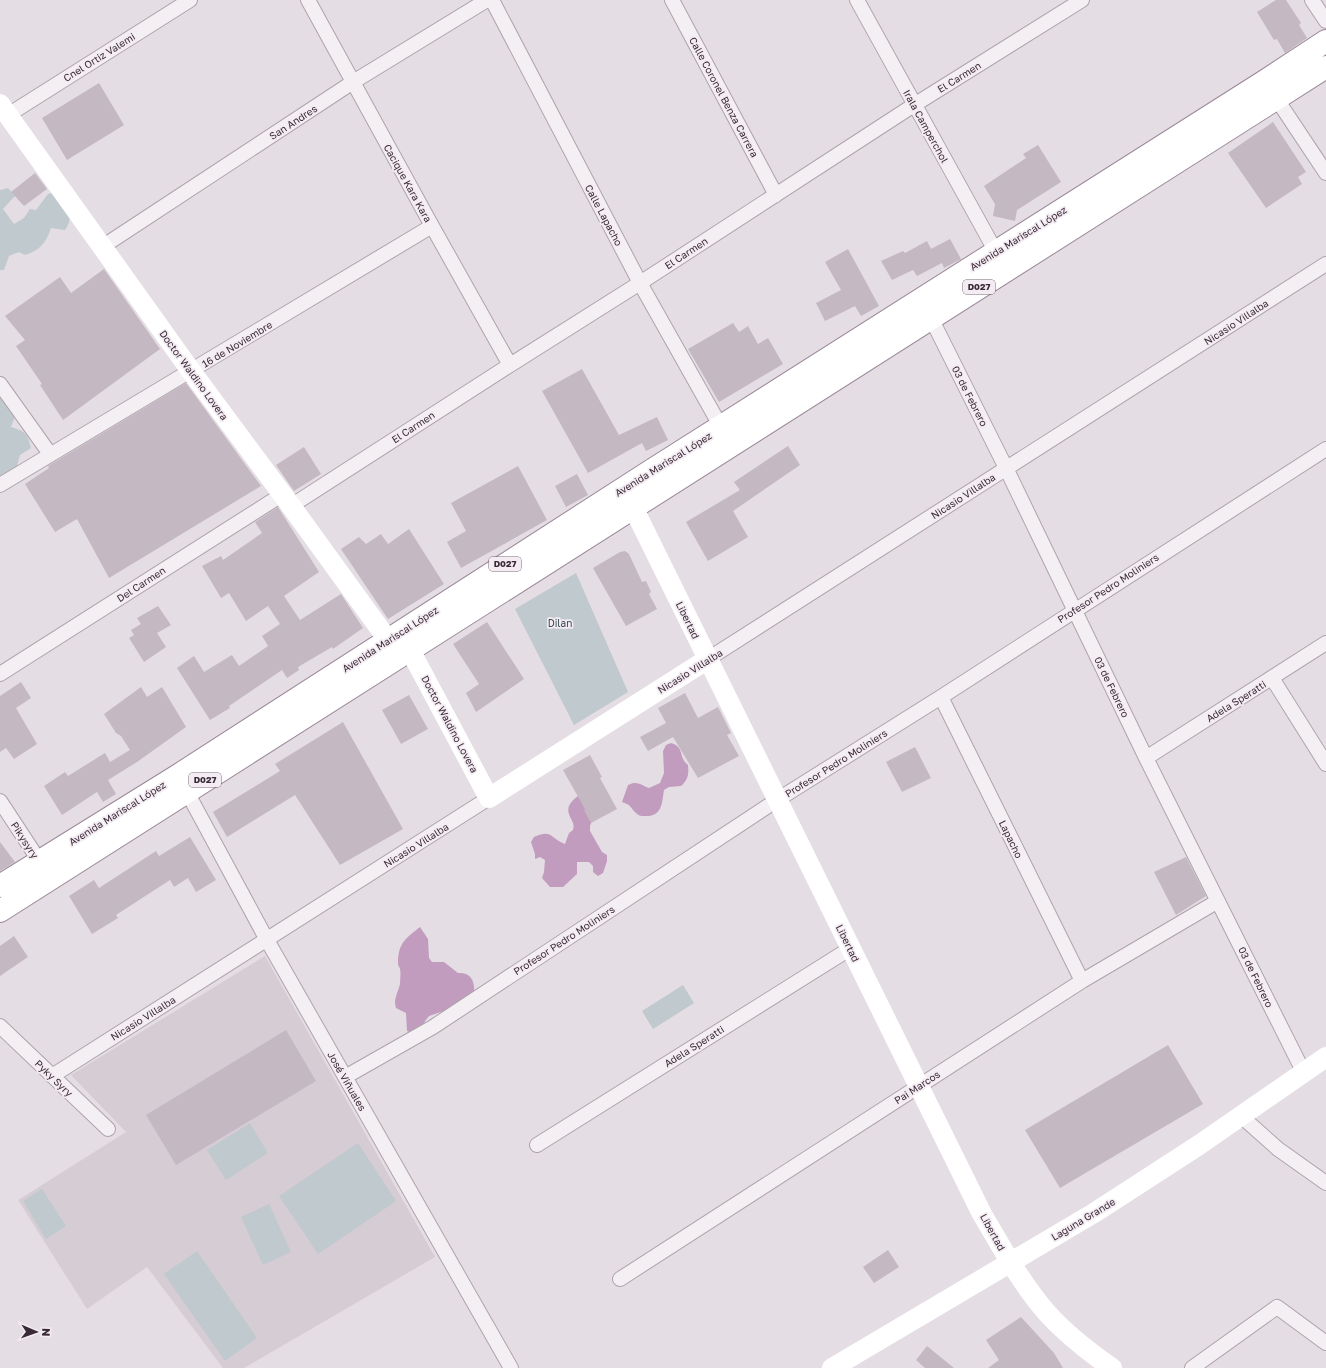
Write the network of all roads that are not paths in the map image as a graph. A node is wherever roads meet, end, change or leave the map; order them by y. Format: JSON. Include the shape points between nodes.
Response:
{"nodes":[{"id":1,"x":190,"y":0,"type":"edge"},
{"id":2,"x":308,"y":0,"type":"edge"},
{"id":3,"x":486,"y":0,"type":"edge"},
{"id":4,"x":492,"y":0,"type":"edge"},
{"id":5,"x":672,"y":0,"type":"edge"},
{"id":6,"x":857,"y":0,"type":"edge"},
{"id":7,"x":1082,"y":0,"type":"edge"},
{"id":8,"x":1312,"y":0,"type":"edge"},
{"id":9,"x":1326,"y":21,"type":"edge"},
{"id":10,"x":1326,"y":41,"type":"edge"},
{"id":11,"x":1326,"y":67,"type":"edge"},
{"id":12,"x":353,"y":82,"type":"junction"},
{"id":13,"x":1271,"y":90,"type":"junction"},
{"id":14,"x":914,"y":105,"type":"junction"},
{"id":15,"x":4,"y":109,"type":"edge"},
{"id":16,"x":1326,"y":173,"type":"edge"},
{"id":17,"x":776,"y":195,"type":"junction"},
{"id":18,"x":432,"y":226,"type":"junction"},
{"id":19,"x":102,"y":247,"type":"junction"},
{"id":20,"x":996,"y":252,"type":"junction"},
{"id":21,"x":1326,"y":264,"type":"edge"},
{"id":22,"x":640,"y":283,"type":"junction"},
{"id":23,"x":926,"y":309,"type":"junction"},
{"id":24,"x":510,"y":365,"type":"junction"},
{"id":25,"x":191,"y":371,"type":"junction"},
{"id":26,"x":0,"y":384,"type":"edge"},
{"id":27,"x":720,"y":428,"type":"junction"},
{"id":28,"x":1326,"y":449,"type":"edge"},
{"id":29,"x":50,"y":454,"type":"junction"},
{"id":30,"x":1006,"y":468,"type":"junction"},
{"id":31,"x":0,"y":485,"type":"edge"},
{"id":32,"x":623,"y":489,"type":"junction"},
{"id":33,"x":287,"y":500,"type":"junction"},
{"id":34,"x":633,"y":508,"type":"junction"},
{"id":35,"x":1075,"y":610,"type":"junction"},
{"id":36,"x":1326,"y":643,"type":"edge"},
{"id":37,"x":396,"y":644,"type":"junction"},
{"id":38,"x":708,"y":660,"type":"junction"},
{"id":39,"x":0,"y":674,"type":"edge"},
{"id":40,"x":1272,"y":678,"type":"junction"},
{"id":41,"x":941,"y":697,"type":"junction"},
{"id":42,"x":1146,"y":758,"type":"junction"},
{"id":43,"x":1326,"y":764,"type":"edge"},
{"id":44,"x":187,"y":792,"type":"junction"},
{"id":45,"x":489,"y":798,"type":"junction"},
{"id":46,"x":778,"y":800,"type":"junction"},
{"id":47,"x":0,"y":801,"type":"edge"},
{"id":48,"x":44,"y":870,"type":"junction"},
{"id":49,"x":0,"y":886,"type":"edge"},
{"id":50,"x":1218,"y":901,"type":"junction"},
{"id":51,"x":0,"y":911,"type":"edge"},
{"id":52,"x":267,"y":940,"type":"junction"},
{"id":53,"x":851,"y":948,"type":"junction"},
{"id":54,"x":1082,"y":981,"type":"junction"},
{"id":55,"x":0,"y":1026,"type":"edge"},
{"id":56,"x":1326,"y":1057,"type":"edge"},
{"id":57,"x":1304,"y":1073,"type":"junction"},
{"id":58,"x":52,"y":1076,"type":"junction"},
{"id":59,"x":345,"y":1077,"type":"junction"},
{"id":60,"x":919,"y":1086,"type":"junction"},
{"id":61,"x":1241,"y":1116,"type":"junction"},
{"id":62,"x":108,"y":1129,"type":"dead end"},
{"id":63,"x":538,"y":1145,"type":"dead end"},
{"id":64,"x":1326,"y":1183,"type":"edge"},
{"id":65,"x":1010,"y":1263,"type":"junction"},
{"id":66,"x":620,"y":1279,"type":"dead end"},
{"id":67,"x":1326,"y":1343,"type":"edge"},
{"id":68,"x":511,"y":1368,"type":"edge"},
{"id":69,"x":832,"y":1368,"type":"edge"},
{"id":70,"x":1112,"y":1368,"type":"edge"},
{"id":71,"x":1192,"y":1368,"type":"edge"}],
"edges":[{"from":1,"to":15,"type":"street","name":"Cnel Ortiz Valemi"},
{"from":2,"to":12,"type":"street","name":"Cacique Kara Kara"},
{"from":3,"to":12,"type":"street","name":"San Andres"},
{"from":4,"to":22,"type":"street","name":"Calle Lapacho"},
{"from":5,"to":17,"type":"street","name":"Calle Coronel Benza Carrera"},
{"from":6,"to":14,"type":"street","name":"Irala Camperchol"},
{"from":7,"to":14,"type":"street","name":"El Carmen"},
{"from":8,"to":9,"type":"street"},
{"from":10,"to":13,"type":"highway","name":"Avenida Mariscal López","number":"D027"},
{"from":11,"to":13,"type":"highway","name":"Avenida Mariscal López","number":"D027"},
{"from":12,"to":18,"type":"street","name":"Cacique Kara Kara"},
{"from":12,"to":19,"type":"street","name":"San Andres"},
{"from":13,"to":16,"type":"street"},
{"from":13,"to":20,"type":"highway","name":"Avenida Mariscal López","number":"D027"},
{"from":13,"to":23,"type":"highway","name":"Avenida Mariscal López","number":"D027"},
{"from":14,"to":17,"type":"street","name":"El Carmen"},
{"from":14,"to":20,"type":"street","name":"Irala Camperchol"},
{"from":15,"to":19,"type":"main road","name":"Doctor Waldino Lovera"},
{"from":17,"to":22,"type":"street","name":"El Carmen"},
{"from":18,"to":24,"type":"street","name":"Cacique Kara Kara"},
{"from":18,"to":25,"type":"street","name":"16 de Noviembre"},
{"from":19,"to":25,"type":"main road","name":"Doctor Waldino Lovera"},
{"from":20,"to":23,"type":"highway","name":"Avenida Mariscal López","number":"D027"},
{"from":21,"to":30,"type":"street","name":"Nicasio Villalba"},
{"from":22,"to":24,"type":"street","name":"El Carmen"},
{"from":22,"to":27,"type":"street","name":"Calle Lapacho"},
{"from":23,"to":27,"type":"highway","name":"Avenida Mariscal López","number":"D027"},
{"from":23,"to":30,"type":"street","name":"03 de Febrero"},
{"from":23,"to":34,"type":"highway","name":"Avenida Mariscal López","number":"D027"},
{"from":24,"to":33,"type":"street","name":"El Carmen"},
{"from":25,"to":29,"type":"street","name":"16 de Noviembre"},
{"from":25,"to":33,"type":"main road","name":"Doctor Waldino Lovera"},
{"from":26,"to":29,"type":"street"},
{"from":27,"to":32,"type":"highway","name":"Avenida Mariscal López","number":"D027"},
{"from":28,"to":35,"type":"street","name":"Profesor Pedro Moliniers"},
{"from":29,"to":31,"type":"street","name":"16 de Noviembre"},
{"from":30,"to":35,"type":"street","name":"03 de Febrero"},
{"from":30,"to":38,"type":"street","name":"Nicasio Villalba"},
{"from":32,"to":34,"type":"main road","name":"Libertad"},
{"from":32,"to":37,"type":"highway","name":"Avenida Mariscal López","number":"D027"},
{"from":33,"to":37,"type":"main road","name":"Doctor Waldino Lovera"},
{"from":33,"to":39,"type":"street","name":"Del Carmen"},
{"from":34,"to":37,"type":"highway","name":"Avenida Mariscal López","number":"D027"},
{"from":34,"to":38,"type":"main road","name":"Libertad"},
{"from":35,"to":41,"type":"street","name":"Profesor Pedro Moliniers"},
{"from":35,"to":42,"type":"street","name":"03 de Febrero"},
{"from":36,"to":40,"type":"street","name":"Adela Speratti"},
{"from":37,"to":44,"type":"highway","name":"Avenida Mariscal López","number":"D027"},
{"from":37,"to":45,"type":"main road","name":"Doctor Waldino Lovera"},
{"from":37,"to":48,"type":"highway","name":"Avenida Mariscal López","number":"D027","via":[[177,776]]},
{"from":38,"to":45,"type":"main road","name":"Nicasio Villalba"},
{"from":38,"to":46,"type":"main road","name":"Libertad"},
{"from":40,"to":42,"type":"street","name":"Adela Speratti"},
{"from":40,"to":43,"type":"street"},
{"from":41,"to":46,"type":"street","name":"Profesor Pedro Moliniers"},
{"from":41,"to":54,"type":"street","name":"Lapacho"},
{"from":42,"to":50,"type":"street","name":"03 de Febrero"},
{"from":44,"to":48,"type":"highway","name":"Avenida Mariscal López","number":"D027"},
{"from":44,"to":52,"type":"street","name":"José Viñuales"},
{"from":45,"to":52,"type":"street","name":"Nicasio Villalba"},
{"from":46,"to":53,"type":"main road","name":"Libertad"},
{"from":46,"to":59,"type":"street","name":"Profesor Pedro Moliniers","via":[[433,1027]]},
{"from":47,"to":48,"type":"street","name":"Pikysyry"},
{"from":48,"to":49,"type":"highway","name":"Avenida Mariscal López","number":"D027"},
{"from":48,"to":51,"type":"highway","name":"Avenida Mariscal López","number":"D027"},
{"from":50,"to":54,"type":"street","name":"Pai Marcos"},
{"from":50,"to":57,"type":"street","name":"03 de Febrero"},
{"from":52,"to":58,"type":"street","name":"Nicasio Villalba"},
{"from":52,"to":59,"type":"street","name":"José Viñuales"},
{"from":53,"to":60,"type":"main road","name":"Libertad"},
{"from":53,"to":63,"type":"street","name":"Adela Speratti"},
{"from":54,"to":60,"type":"street","name":"Pai Marcos"},
{"from":55,"to":58,"type":"street","name":"Pyky Syry"},
{"from":56,"to":57,"type":"main road","name":"Laguna Grande"},
{"from":57,"to":61,"type":"main road","name":"Laguna Grande"},
{"from":58,"to":62,"type":"street","name":"Pyky Syry"},
{"from":59,"to":68,"type":"street","name":"José Viñuales"},
{"from":60,"to":65,"type":"main road","name":"Libertad","via":[[982,1214]]},
{"from":60,"to":66,"type":"street","name":"Pai Marcos"},
{"from":61,"to":64,"type":"street","via":[[1278,1149]]},
{"from":61,"to":65,"type":"main road","name":"Laguna Grande","via":[[1094,1213]]},
{"from":65,"to":69,"type":"main road","name":"Laguna Grande"},
{"from":65,"to":70,"type":"main road","name":"Libertad","via":[[1048,1314],[1082,1347]]},
{"from":67,"to":71,"type":"street","via":[[1277,1307]]}]}
